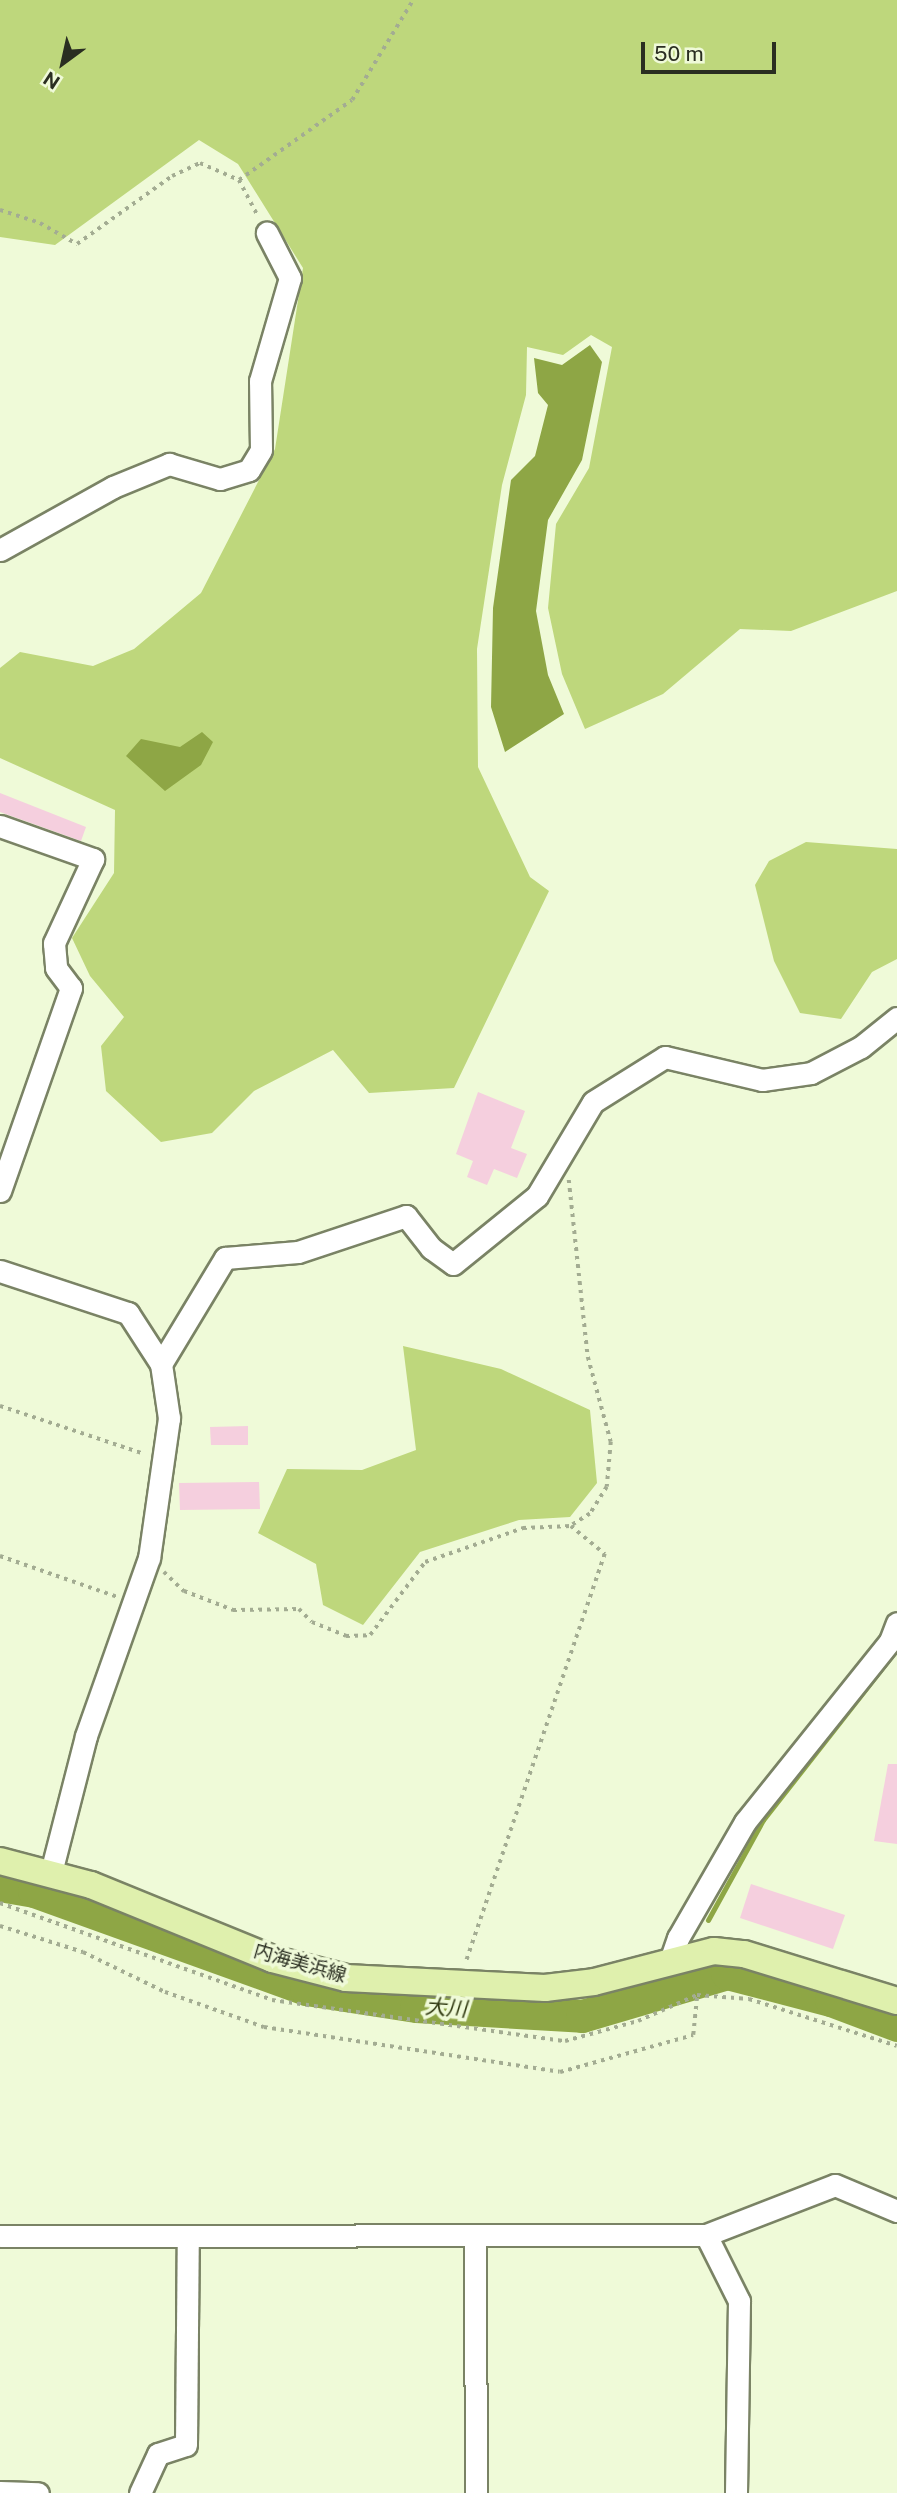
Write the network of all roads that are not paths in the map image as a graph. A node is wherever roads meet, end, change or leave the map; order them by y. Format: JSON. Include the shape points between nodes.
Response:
{"nodes":[{"id":1,"x":267,"y":233,"type":"road end"},
{"id":2,"x":0,"y":550,"type":"edge"},
{"id":3,"x":0,"y":826,"type":"edge"},
{"id":4,"x":897,"y":1018,"type":"edge"},
{"id":5,"x":0,"y":1191,"type":"edge"},
{"id":6,"x":0,"y":1270,"type":"edge"},
{"id":7,"x":161,"y":1364,"type":"junction"},
{"id":8,"x":897,"y":1623,"type":"edge"},
{"id":9,"x":0,"y":1861,"type":"edge"},
{"id":10,"x":51,"y":1872,"type":"junction"},
{"id":11,"x":670,"y":1961,"type":"junction"},
{"id":12,"x":897,"y":2001,"type":"edge"},
{"id":13,"x":897,"y":2211,"type":"edge"},
{"id":14,"x":706,"y":2235,"type":"junction"},
{"id":15,"x":0,"y":2236,"type":"edge"},
{"id":16,"x":188,"y":2236,"type":"junction"},
{"id":17,"x":475,"y":2237,"type":"junction"},
{"id":18,"x":0,"y":2492,"type":"edge"},
{"id":19,"x":38,"y":2493,"type":"edge"},
{"id":20,"x":140,"y":2493,"type":"edge"},
{"id":21,"x":476,"y":2493,"type":"edge"},
{"id":22,"x":736,"y":2493,"type":"edge"}],
"edges":[{"from":1,"to":2,"type":"street","via":[[290,278],[260,381],[261,450],[249,470],[220,478],[169,464],[113,487]]},
{"from":3,"to":5,"type":"street","via":[[93,859],[54,943],[56,968],[71,988]]},
{"from":4,"to":7,"type":"street","via":[[861,1047],[811,1073],[762,1080],[666,1057],[593,1102],[537,1196],[453,1264],[431,1248],[406,1216],[298,1252],[225,1258]]},
{"from":6,"to":7,"type":"street","via":[[128,1312]]},
{"from":7,"to":10,"type":"street","via":[[169,1418],[149,1558],[130,1601],[86,1737]]},
{"from":8,"to":11,"type":"street","via":[[890,1641],[745,1822],[678,1938]]},
{"from":9,"to":10,"type":"main road","name":"内海美浜線"},
{"from":10,"to":11,"type":"main road","name":"内海美浜線","via":[[272,1959],[346,1978],[545,1988],[594,1982]]},
{"from":11,"to":12,"type":"main road","name":"内海美浜線","via":[[714,1951],[744,1954]]},
{"from":13,"to":14,"type":"street","via":[[835,2185]]},
{"from":14,"to":17,"type":"street"},
{"from":14,"to":22,"type":"street","via":[[739,2301]]},
{"from":15,"to":16,"type":"street"},
{"from":16,"to":17,"type":"street"},
{"from":16,"to":20,"type":"street","via":[[186,2445],[158,2454]]},
{"from":17,"to":21,"type":"street"},
{"from":18,"to":19,"type":"street"}]}
